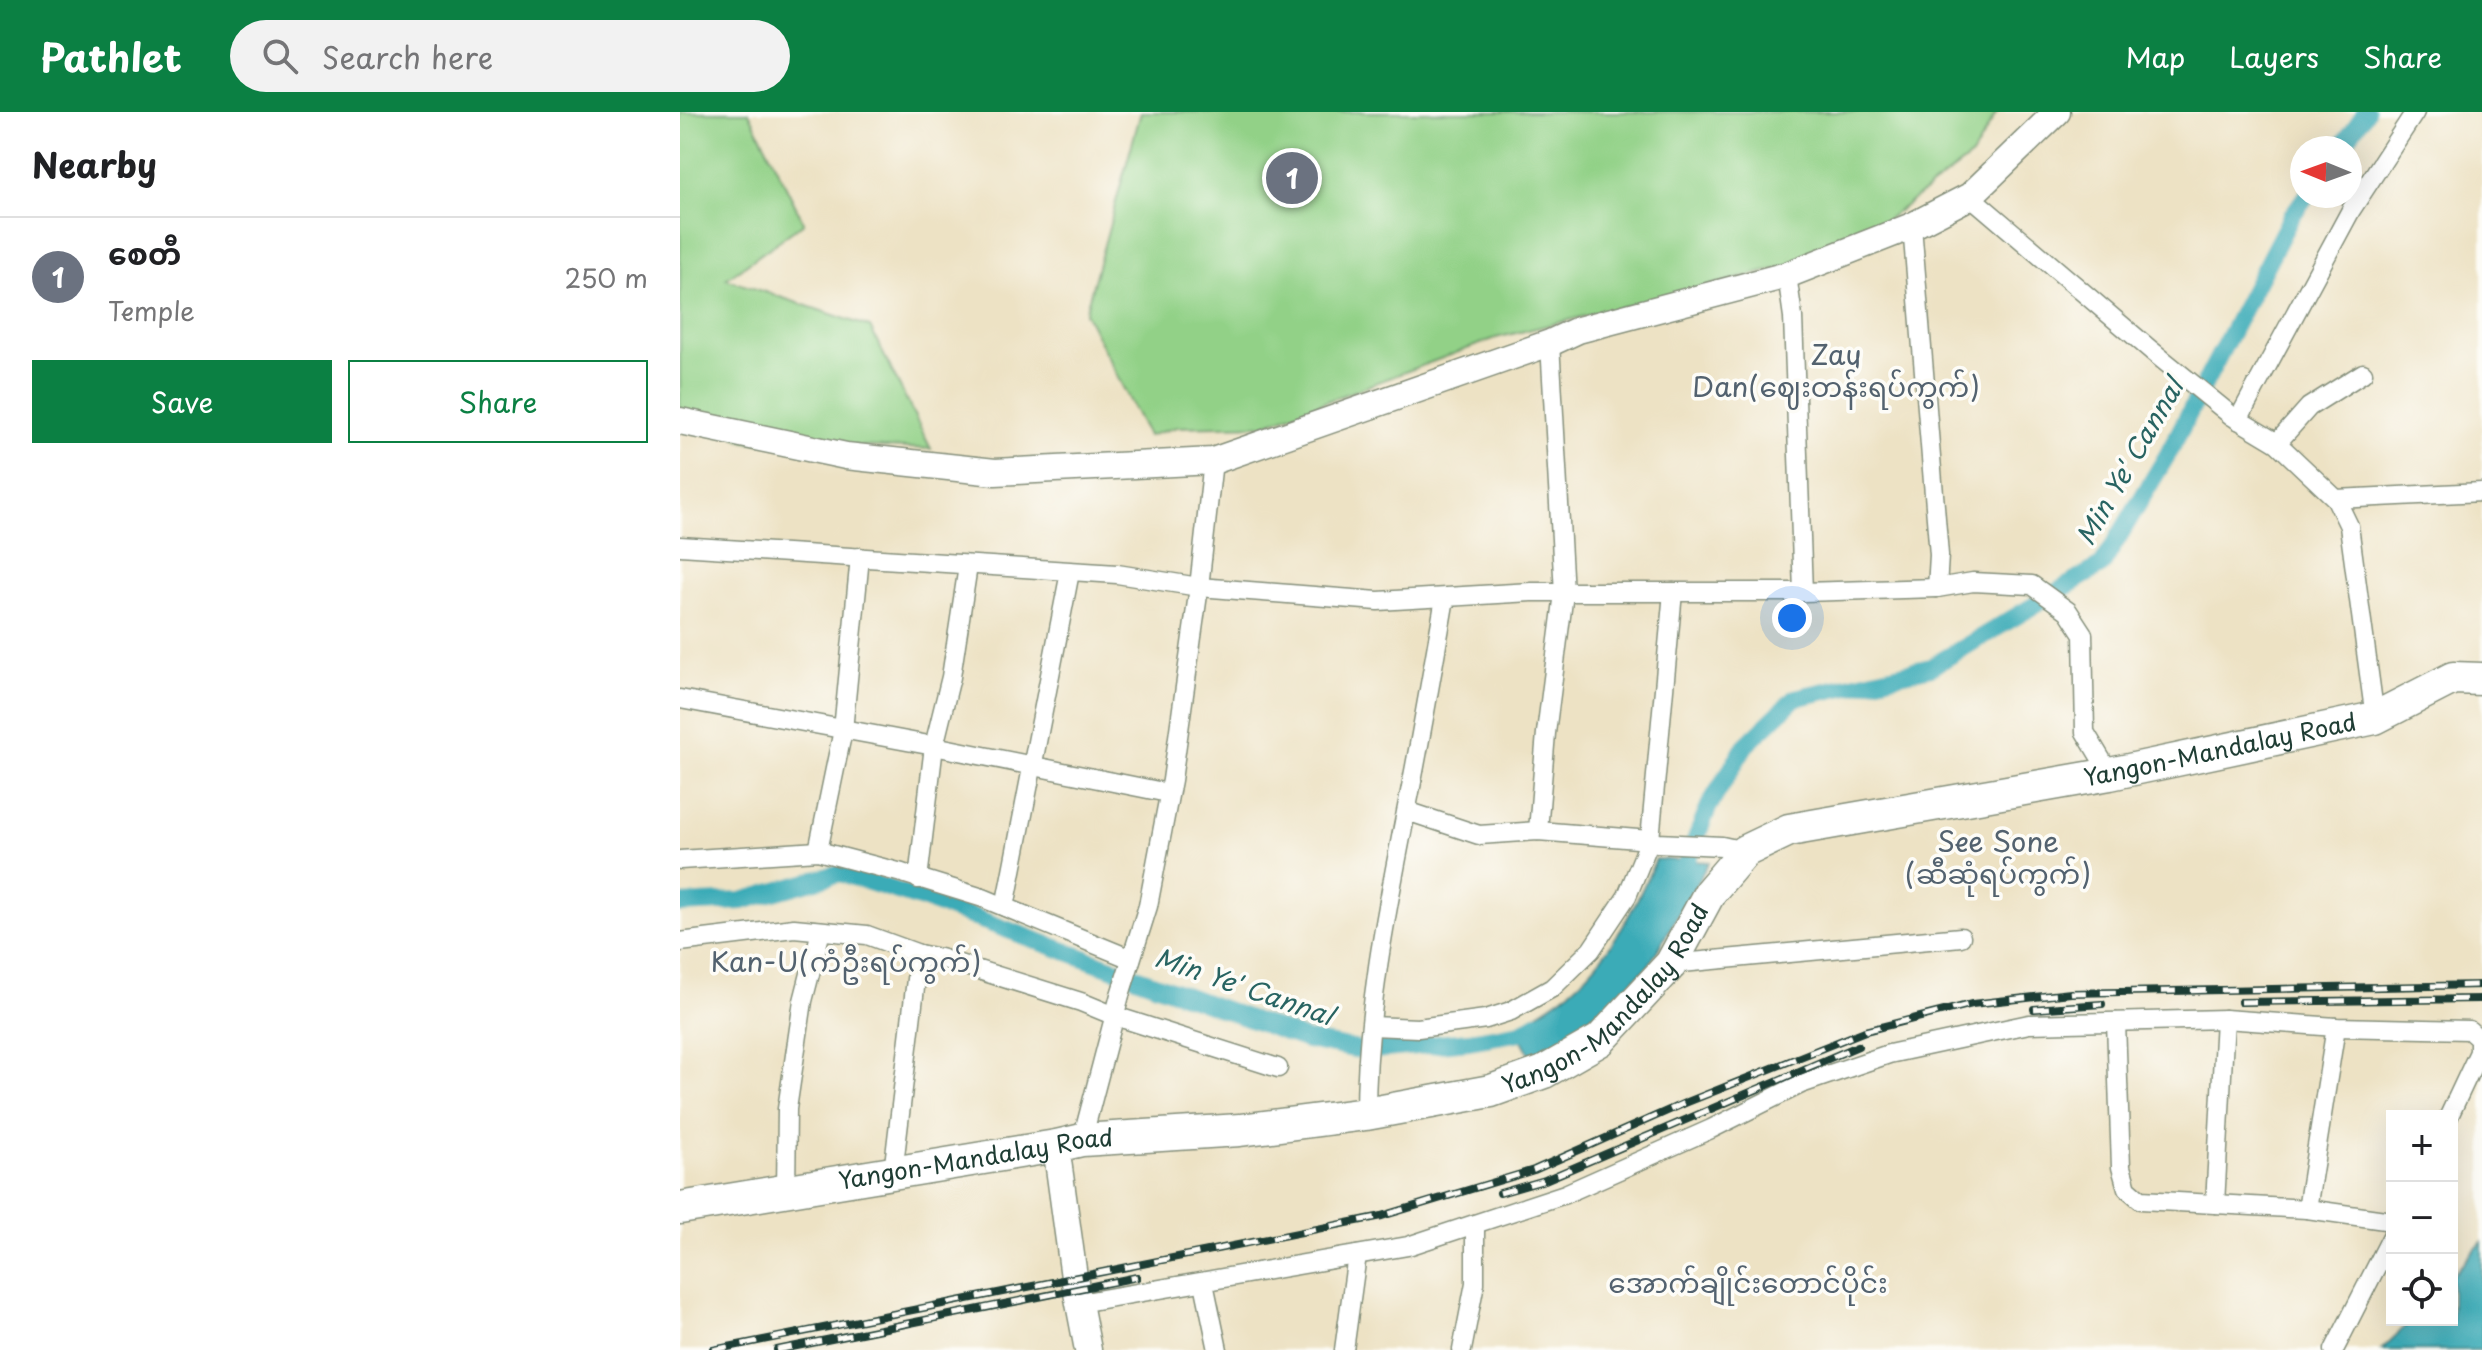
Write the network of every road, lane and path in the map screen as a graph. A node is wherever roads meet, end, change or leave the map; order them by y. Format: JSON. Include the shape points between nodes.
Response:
{"nodes":[{"id":1,"x":2057,"y":112,"type":"edge"},
{"id":2,"x":2415,"y":112,"type":"edge"},
{"id":3,"x":1970,"y":196,"type":"junction"},
{"id":4,"x":1912,"y":226,"type":"junction"},
{"id":5,"x":1787,"y":275,"type":"junction"},
{"id":6,"x":1550,"y":343,"type":"junction"},
{"id":7,"x":2363,"y":373,"type":"dead end"},
{"id":8,"x":2235,"y":418,"type":"junction"},
{"id":9,"x":680,"y":421,"type":"edge"},
{"id":10,"x":2277,"y":443,"type":"junction"},
{"id":11,"x":1213,"y":461,"type":"junction"},
{"id":12,"x":2482,"y":492,"type":"edge"},
{"id":13,"x":2336,"y":499,"type":"junction"},
{"id":14,"x":680,"y":546,"type":"edge"},
{"id":15,"x":860,"y":557,"type":"junction"},
{"id":16,"x":968,"y":566,"type":"junction"},
{"id":17,"x":1070,"y":572,"type":"junction"},
{"id":18,"x":1199,"y":587,"type":"junction"},
{"id":19,"x":1937,"y":588,"type":"junction"},
{"id":20,"x":1673,"y":592,"type":"junction"},
{"id":21,"x":1803,"y":592,"type":"junction"},
{"id":22,"x":1564,"y":593,"type":"junction"},
{"id":23,"x":1445,"y":598,"type":"junction"},
{"id":24,"x":2482,"y":679,"type":"edge"},
{"id":25,"x":680,"y":699,"type":"edge"},
{"id":26,"x":2375,"y":718,"type":"junction"},
{"id":27,"x":843,"y":730,"type":"junction"},
{"id":28,"x":934,"y":746,"type":"junction"},
{"id":29,"x":1033,"y":766,"type":"junction"},
{"id":30,"x":2110,"y":774,"type":"junction"},
{"id":31,"x":1168,"y":793,"type":"junction"},
{"id":32,"x":1407,"y":811,"type":"junction"},
{"id":33,"x":1538,"y":831,"type":"junction"},
{"id":34,"x":1654,"y":842,"type":"junction"},
{"id":35,"x":1734,"y":848,"type":"junction"},
{"id":36,"x":818,"y":851,"type":"junction"},
{"id":37,"x":680,"y":860,"type":"edge"},
{"id":38,"x":918,"y":879,"type":"junction"},
{"id":39,"x":1005,"y":907,"type":"junction"},
{"id":40,"x":821,"y":931,"type":"junction"},
{"id":41,"x":1961,"y":937,"type":"dead end"},
{"id":42,"x":680,"y":942,"type":"edge"},
{"id":43,"x":919,"y":954,"type":"junction"},
{"id":44,"x":1671,"y":964,"type":"junction"},
{"id":45,"x":1129,"y":965,"type":"junction"},
{"id":46,"x":1115,"y":1016,"type":"junction"},
{"id":47,"x":2225,"y":1019,"type":"junction"},
{"id":48,"x":2116,"y":1022,"type":"junction"},
{"id":49,"x":1372,"y":1026,"type":"junction"},
{"id":50,"x":2336,"y":1027,"type":"junction"},
{"id":51,"x":1278,"y":1068,"type":"dead end"},
{"id":52,"x":2452,"y":1110,"type":"edge"},
{"id":53,"x":1366,"y":1114,"type":"junction"},
{"id":54,"x":1069,"y":1143,"type":"junction"},
{"id":55,"x":893,"y":1173,"type":"junction"},
{"id":56,"x":786,"y":1191,"type":"junction"},
{"id":57,"x":2215,"y":1204,"type":"junction"},
{"id":58,"x":680,"y":1208,"type":"edge"},
{"id":59,"x":2307,"y":1209,"type":"junction"},
{"id":60,"x":2386,"y":1220,"type":"edge"},
{"id":61,"x":1475,"y":1224,"type":"junction"},
{"id":62,"x":2386,"y":1248,"type":"edge"},
{"id":63,"x":1357,"y":1255,"type":"junction"},
{"id":64,"x":1204,"y":1283,"type":"junction"},
{"id":65,"x":1079,"y":1303,"type":"junction"},
{"id":66,"x":1088,"y":1350,"type":"edge"},
{"id":67,"x":1218,"y":1350,"type":"edge"},
{"id":68,"x":1344,"y":1350,"type":"edge"},
{"id":69,"x":1462,"y":1350,"type":"edge"},
{"id":70,"x":2334,"y":1350,"type":"edge"}],
"edges":[{"from":1,"to":3,"type":"main road"},
{"from":2,"to":8,"type":"street","via":[[2351,210]]},
{"from":3,"to":4,"type":"main road"},
{"from":3,"to":8,"type":"street"},
{"from":4,"to":5,"type":"main road"},
{"from":4,"to":19,"type":"street","via":[[1939,555]]},
{"from":5,"to":6,"type":"main road","via":[[1578,330]]},
{"from":5,"to":21,"type":"street"},
{"from":6,"to":11,"type":"main road"},
{"from":6,"to":22,"type":"street"},
{"from":7,"to":10,"type":"street","via":[[2309,407]]},
{"from":8,"to":10,"type":"street"},
{"from":9,"to":11,"type":"main road","via":[[846,456],[995,472]]},
{"from":10,"to":13,"type":"street"},
{"from":11,"to":18,"type":"street"},
{"from":12,"to":13,"type":"street"},
{"from":13,"to":26,"type":"street","via":[[2349,526]]},
{"from":14,"to":15,"type":"street"},
{"from":15,"to":16,"type":"street"},
{"from":15,"to":27,"type":"street"},
{"from":16,"to":17,"type":"street"},
{"from":16,"to":28,"type":"street"},
{"from":17,"to":18,"type":"street"},
{"from":17,"to":29,"type":"street"},
{"from":18,"to":23,"type":"street","via":[[1378,601]]},
{"from":18,"to":31,"type":"street"},
{"from":19,"to":21,"type":"street"},
{"from":19,"to":30,"type":"street","via":[[1973,582],[2032,585],[2068,611],[2083,634],[2085,732]]},
{"from":20,"to":21,"type":"street"},
{"from":20,"to":22,"type":"street"},
{"from":20,"to":34,"type":"street"},
{"from":22,"to":23,"type":"street"},
{"from":22,"to":33,"type":"street"},
{"from":23,"to":32,"type":"street"},
{"from":24,"to":26,"type":"highway","name":"Yangon-Mandalay Road","via":[[2453,678]]},
{"from":25,"to":27,"type":"street"},
{"from":26,"to":30,"type":"highway","name":"Yangon-Mandalay Road"},
{"from":27,"to":28,"type":"street"},
{"from":27,"to":36,"type":"street"},
{"from":28,"to":29,"type":"street"},
{"from":28,"to":38,"type":"street"},
{"from":29,"to":31,"type":"street"},
{"from":29,"to":39,"type":"street"},
{"from":30,"to":35,"type":"highway","name":"Yangon-Mandalay Road","via":[[1789,830]]},
{"from":31,"to":45,"type":"street","via":[[1148,906]]},
{"from":32,"to":33,"type":"street","via":[[1479,835]]},
{"from":32,"to":49,"type":"street","via":[[1394,865]]},
{"from":33,"to":34,"type":"street"},
{"from":34,"to":35,"type":"street"},
{"from":34,"to":49,"type":"street","via":[[1591,950],[1552,988],[1486,1019],[1418,1028]]},
{"from":35,"to":44,"type":"highway","name":"Yangon-Mandalay Road"},
{"from":36,"to":37,"type":"street"},
{"from":36,"to":38,"type":"street"},
{"from":38,"to":39,"type":"street"},
{"from":39,"to":45,"type":"street"},
{"from":40,"to":42,"type":"street","via":[[794,928]]},
{"from":40,"to":43,"type":"street","via":[[867,935]]},
{"from":40,"to":56,"type":"street","via":[[803,1001],[787,1109]]},
{"from":41,"to":44,"type":"street"},
{"from":43,"to":46,"type":"street"},
{"from":43,"to":55,"type":"street"},
{"from":44,"to":53,"type":"highway","name":"Yangon-Mandalay Road","via":[[1600,1040],[1544,1072],[1491,1091]]},
{"from":45,"to":46,"type":"street"},
{"from":46,"to":51,"type":"street"},
{"from":46,"to":54,"type":"street"},
{"from":47,"to":48,"type":"street"},
{"from":47,"to":50,"type":"street"},
{"from":47,"to":57,"type":"street"},
{"from":48,"to":57,"type":"street","via":[[2121,1167],[2127,1188],[2141,1200]]},
{"from":48,"to":61,"type":"street","via":[[2029,1024],[1889,1054],[1801,1084],[1565,1194]]},
{"from":49,"to":53,"type":"street"},
{"from":50,"to":52,"type":"street","via":[[2469,1030],[2479,1039],[2479,1052]]},
{"from":50,"to":59,"type":"street"},
{"from":53,"to":54,"type":"highway","name":"Yangon-Mandalay Road"},
{"from":54,"to":55,"type":"highway","name":"Yangon-Mandalay Road"},
{"from":54,"to":65,"type":"main road"},
{"from":55,"to":56,"type":"highway","name":"Yangon-Mandalay Road"},
{"from":56,"to":58,"type":"highway","name":"Yangon-Mandalay Road"},
{"from":57,"to":59,"type":"street"},
{"from":59,"to":60,"type":"street"},
{"from":61,"to":63,"type":"street","via":[[1408,1246]]},
{"from":61,"to":69,"type":"street","via":[[1475,1283]]},
{"from":62,"to":70,"type":"street"},
{"from":63,"to":64,"type":"street"},
{"from":63,"to":68,"type":"street"},
{"from":64,"to":65,"type":"street"},
{"from":64,"to":67,"type":"street"},
{"from":65,"to":66,"type":"main road"}]}
